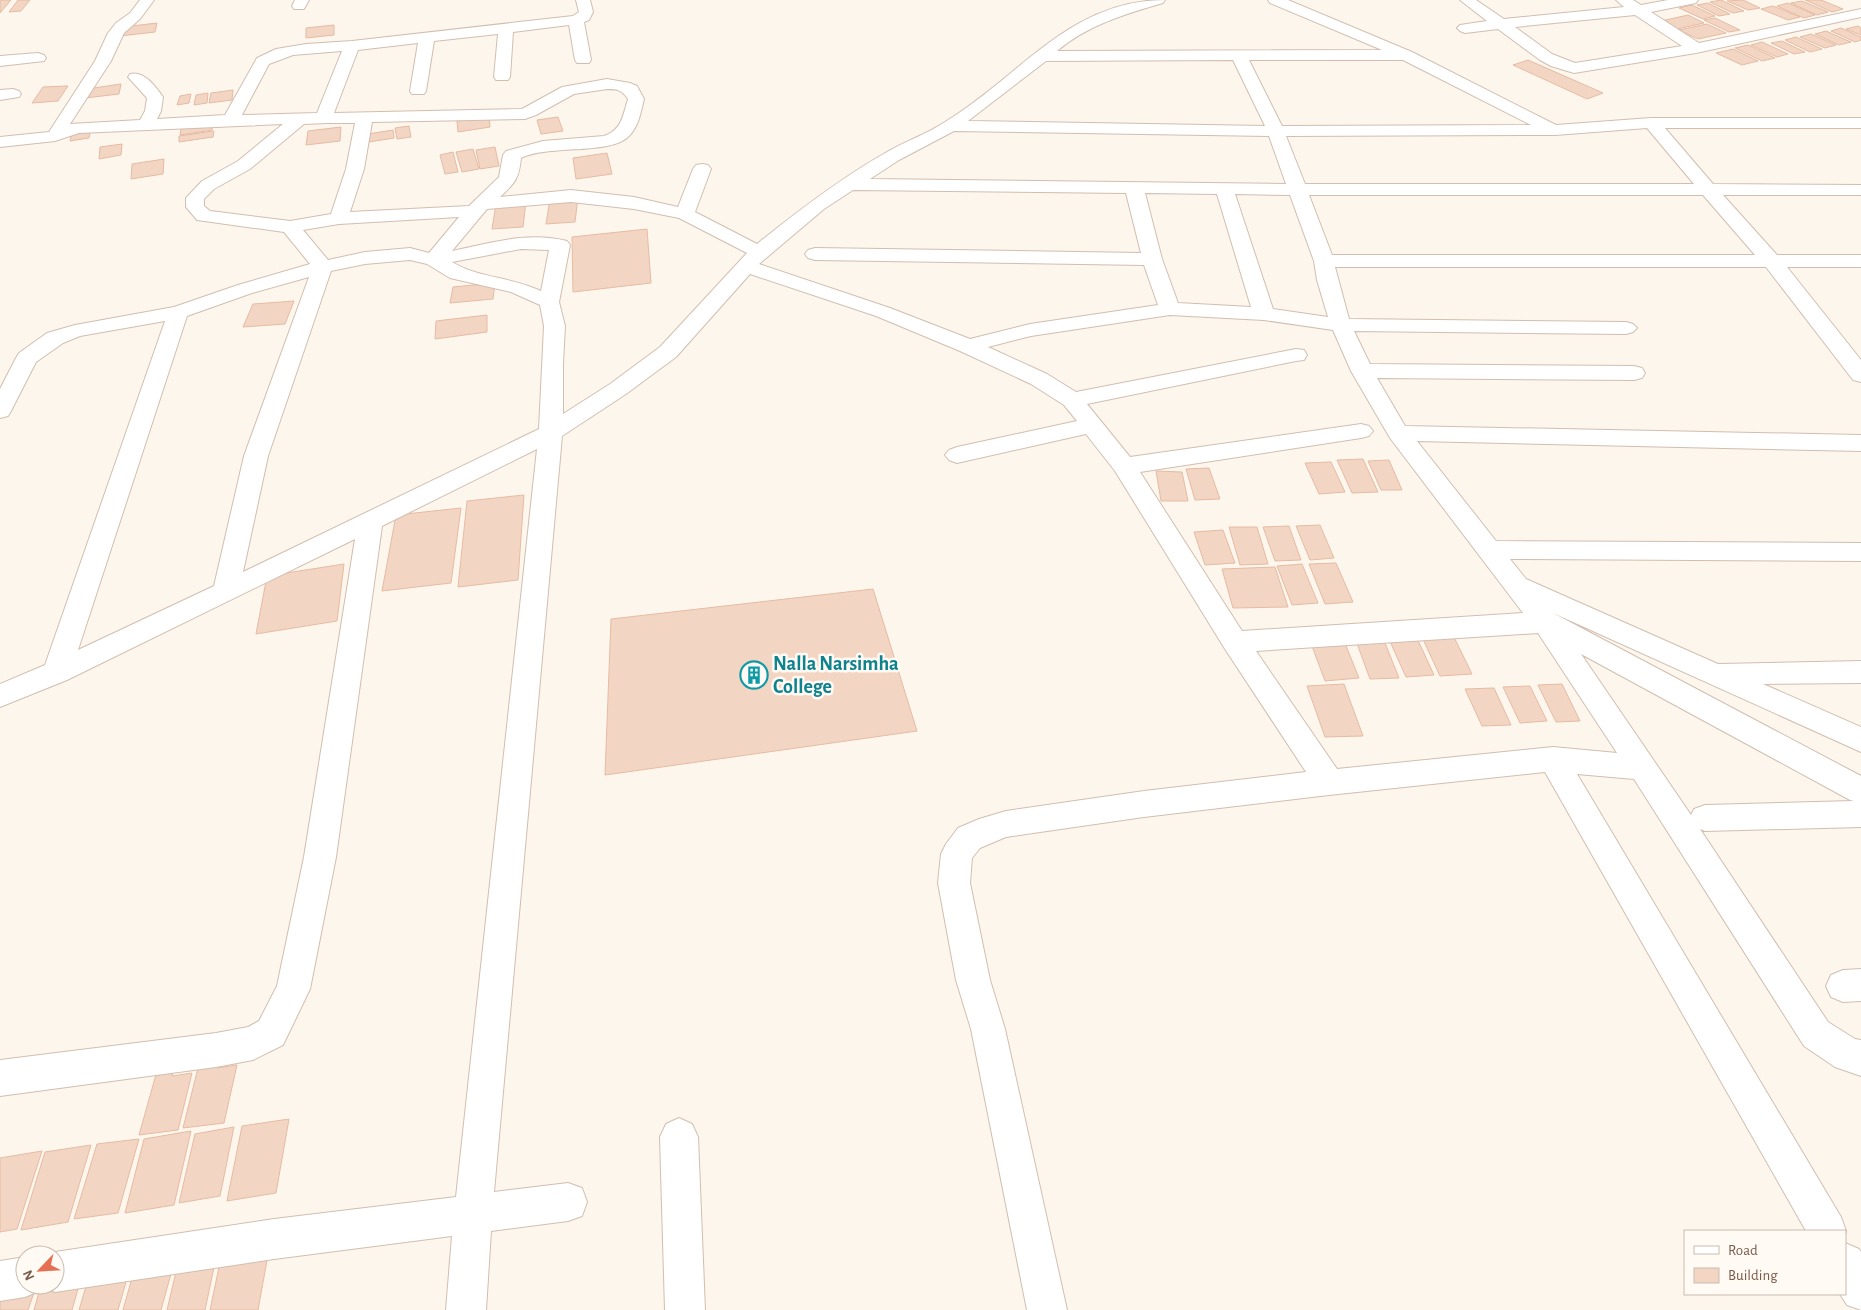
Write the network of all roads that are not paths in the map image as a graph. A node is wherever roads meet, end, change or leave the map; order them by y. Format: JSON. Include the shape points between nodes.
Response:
{"nodes":[{"id":1,"x":146,"y":0,"type":"edge"},
{"id":2,"x":583,"y":0,"type":"edge"},
{"id":3,"x":1158,"y":0,"type":"edge"},
{"id":4,"x":1275,"y":0,"type":"edge"},
{"id":5,"x":1467,"y":0,"type":"edge"},
{"id":6,"x":1623,"y":0,"type":"edge"},
{"id":7,"x":1691,"y":0,"type":"edge"},
{"id":8,"x":1638,"y":10,"type":"junction"},
{"id":9,"x":1861,"y":13,"type":"edge"},
{"id":10,"x":576,"y":20,"type":"junction"},
{"id":11,"x":1500,"y":24,"type":"junction"},
{"id":12,"x":506,"y":28,"type":"junction"},
{"id":13,"x":1465,"y":28,"type":"dead end"},
{"id":14,"x":427,"y":38,"type":"junction"},
{"id":15,"x":352,"y":46,"type":"junction"},
{"id":16,"x":1696,"y":48,"type":"junction"},
{"id":17,"x":1406,"y":55,"type":"junction"},
{"id":18,"x":1041,"y":56,"type":"junction"},
{"id":19,"x":1239,"y":56,"type":"junction"},
{"id":20,"x":38,"y":58,"type":"dead end"},
{"id":21,"x":582,"y":60,"type":"dead end"},
{"id":22,"x":0,"y":61,"type":"edge"},
{"id":23,"x":136,"y":77,"type":"dead end"},
{"id":24,"x":502,"y":77,"type":"dead end"},
{"id":25,"x":418,"y":91,"type":"dead end"},
{"id":26,"x":973,"y":108,"type":"junction"},
{"id":27,"x":1002,"y":109,"type":"dead end"},
{"id":28,"x":1480,"y":112,"type":"dead end"},
{"id":29,"x":1519,"y":112,"type":"junction"},
{"id":30,"x":1248,"y":113,"type":"dead end"},
{"id":31,"x":1268,"y":113,"type":"junction"},
{"id":32,"x":1287,"y":113,"type":"dead end"},
{"id":33,"x":364,"y":118,"type":"junction"},
{"id":34,"x":323,"y":119,"type":"junction"},
{"id":35,"x":231,"y":120,"type":"junction"},
{"id":36,"x":298,"y":120,"type":"junction"},
{"id":37,"x":1651,"y":123,"type":"junction"},
{"id":38,"x":1861,"y":123,"type":"edge"},
{"id":39,"x":146,"y":124,"type":"junction"},
{"id":40,"x":951,"y":126,"type":"junction"},
{"id":41,"x":1555,"y":130,"type":"junction"},
{"id":42,"x":1276,"y":132,"type":"junction"},
{"id":43,"x":55,"y":136,"type":"junction"},
{"id":44,"x":0,"y":142,"type":"edge"},
{"id":45,"x":702,"y":169,"type":"dead end"},
{"id":46,"x":850,"y":184,"type":"junction"},
{"id":47,"x":1134,"y":187,"type":"junction"},
{"id":48,"x":1297,"y":188,"type":"junction"},
{"id":49,"x":1224,"y":189,"type":"junction"},
{"id":50,"x":1708,"y":189,"type":"junction"},
{"id":51,"x":1861,"y":190,"type":"edge"},
{"id":52,"x":478,"y":208,"type":"junction"},
{"id":53,"x":685,"y":214,"type":"junction"},
{"id":54,"x":340,"y":218,"type":"junction"},
{"id":55,"x":290,"y":226,"type":"junction"},
{"id":56,"x":815,"y":254,"type":"dead end"},
{"id":57,"x":753,"y":259,"type":"junction"},
{"id":58,"x":1152,"y":259,"type":"junction"},
{"id":59,"x":434,"y":260,"type":"junction"},
{"id":60,"x":1324,"y":261,"type":"junction"},
{"id":61,"x":1772,"y":261,"type":"junction"},
{"id":62,"x":1861,"y":261,"type":"edge"},
{"id":63,"x":519,"y":265,"type":"junction"},
{"id":64,"x":323,"y":267,"type":"junction"},
{"id":65,"x":549,"y":302,"type":"junction"},
{"id":66,"x":1170,"y":309,"type":"junction"},
{"id":67,"x":178,"y":312,"type":"junction"},
{"id":68,"x":1264,"y":314,"type":"junction"},
{"id":69,"x":1341,"y":325,"type":"junction"},
{"id":70,"x":1626,"y":328,"type":"dead end"},
{"id":71,"x":1832,"y":340,"type":"junction"},
{"id":72,"x":1861,"y":340,"type":"edge"},
{"id":73,"x":968,"y":346,"type":"junction"},
{"id":74,"x":1296,"y":355,"type":"dead end"},
{"id":75,"x":1362,"y":371,"type":"junction"},
{"id":76,"x":1634,"y":373,"type":"dead end"},
{"id":77,"x":1861,"y":375,"type":"edge"},
{"id":78,"x":1072,"y":400,"type":"junction"},
{"id":79,"x":0,"y":411,"type":"edge"},
{"id":80,"x":1092,"y":425,"type":"junction"},
{"id":81,"x":1361,"y":431,"type":"dead end"},
{"id":82,"x":550,"y":432,"type":"junction"},
{"id":83,"x":1398,"y":433,"type":"junction"},
{"id":84,"x":1861,"y":443,"type":"edge"},
{"id":85,"x":957,"y":455,"type":"dead end"},
{"id":86,"x":1124,"y":466,"type":"junction"},
{"id":87,"x":370,"y":522,"type":"junction"},
{"id":88,"x":1489,"y":550,"type":"junction"},
{"id":89,"x":1861,"y":552,"type":"edge"},
{"id":90,"x":1517,"y":586,"type":"junction"},
{"id":91,"x":226,"y":592,"type":"junction"},
{"id":92,"x":1545,"y":622,"type":"junction"},
{"id":93,"x":1236,"y":642,"type":"junction"},
{"id":94,"x":57,"y":672,"type":"junction"},
{"id":95,"x":1861,"y":672,"type":"edge"},
{"id":96,"x":1715,"y":673,"type":"junction"},
{"id":97,"x":0,"y":696,"type":"edge"},
{"id":98,"x":1861,"y":740,"type":"edge"},
{"id":99,"x":1553,"y":758,"type":"junction"},
{"id":100,"x":1643,"y":768,"type":"junction"},
{"id":101,"x":1329,"y":782,"type":"junction"},
{"id":102,"x":1861,"y":791,"type":"edge"},
{"id":103,"x":1861,"y":814,"type":"edge"},
{"id":104,"x":1705,"y":818,"type":"dead end"},
{"id":105,"x":1861,"y":1058,"type":"edge"},
{"id":106,"x":0,"y":1078,"type":"edge"},
{"id":107,"x":679,"y":1137,"type":"dead end"},
{"id":108,"x":568,"y":1202,"type":"dead end"},
{"id":109,"x":473,"y":1215,"type":"junction"},
{"id":110,"x":1826,"y":1230,"type":"edge"},
{"id":111,"x":1846,"y":1264,"type":"edge"},
{"id":112,"x":65,"y":1270,"type":"edge"},
{"id":113,"x":15,"y":1278,"type":"edge"},
{"id":114,"x":0,"y":1280,"type":"edge"},
{"id":115,"x":1861,"y":1291,"type":"edge"},
{"id":116,"x":466,"y":1310,"type":"edge"},
{"id":117,"x":685,"y":1310,"type":"edge"},
{"id":118,"x":1046,"y":1310,"type":"edge"}],
"edges":[{"from":1,"to":43,"type":"street","via":[[116,32],[103,62]]},
{"from":2,"to":10,"type":"street","via":[[586,12],[584,17]]},
{"from":3,"to":18,"type":"street","via":[[1118,11],[1085,25]]},
{"from":4,"to":17,"type":"street"},
{"from":5,"to":11,"type":"street"},
{"from":6,"to":8,"type":"street"},
{"from":7,"to":8,"type":"street"},
{"from":8,"to":11,"type":"street"},
{"from":8,"to":16,"type":"street"},
{"from":9,"to":16,"type":"street"},
{"from":10,"to":12,"type":"street"},
{"from":10,"to":21,"type":"street"},
{"from":11,"to":13,"type":"street"},
{"from":11,"to":16,"type":"street","via":[[1557,64],[1574,68]]},
{"from":12,"to":14,"type":"street"},
{"from":12,"to":24,"type":"street"},
{"from":14,"to":15,"type":"street"},
{"from":14,"to":25,"type":"street"},
{"from":15,"to":34,"type":"street"},
{"from":15,"to":35,"type":"street","via":[[270,56],[263,61]]},
{"from":17,"to":19,"type":"street"},
{"from":17,"to":29,"type":"street"},
{"from":18,"to":19,"type":"street"},
{"from":18,"to":26,"type":"street"},
{"from":19,"to":31,"type":"street"},
{"from":20,"to":22,"type":"street"},
{"from":23,"to":39,"type":"street","via":[[155,97],[153,111]]},
{"from":26,"to":27,"type":"street"},
{"from":26,"to":40,"type":"street"},
{"from":28,"to":29,"type":"street"},
{"from":29,"to":41,"type":"street"},
{"from":30,"to":31,"type":"street"},
{"from":31,"to":32,"type":"street"},
{"from":31,"to":42,"type":"street"},
{"from":33,"to":34,"type":"street"},
{"from":33,"to":52,"type":"street","via":[[525,114],[564,91],[610,83],[630,88],[636,99],[624,133],[606,141],[516,152],[512,155],[507,180]]},
{"from":33,"to":54,"type":"street","via":[[355,169]]},
{"from":34,"to":36,"type":"street"},
{"from":35,"to":36,"type":"street"},
{"from":35,"to":39,"type":"street"},
{"from":36,"to":55,"type":"street","via":[[244,165],[208,185],[195,198],[195,208],[204,216]]},
{"from":37,"to":38,"type":"street"},
{"from":37,"to":41,"type":"street"},
{"from":37,"to":50,"type":"street"},
{"from":39,"to":43,"type":"street","via":[[67,130]]},
{"from":40,"to":42,"type":"street"},
{"from":40,"to":46,"type":"street"},
{"from":41,"to":42,"type":"street"},
{"from":42,"to":48,"type":"street"},
{"from":43,"to":44,"type":"street"},
{"from":45,"to":53,"type":"street"},
{"from":46,"to":47,"type":"street"},
{"from":46,"to":57,"type":"street","via":[[817,205]]},
{"from":47,"to":49,"type":"street"},
{"from":47,"to":58,"type":"street"},
{"from":48,"to":49,"type":"street"},
{"from":48,"to":50,"type":"street"},
{"from":48,"to":60,"type":"street"},
{"from":49,"to":68,"type":"street"},
{"from":50,"to":51,"type":"street"},
{"from":50,"to":61,"type":"street"},
{"from":52,"to":53,"type":"street","via":[[576,196],[634,203]]},
{"from":52,"to":54,"type":"street"},
{"from":52,"to":59,"type":"street"},
{"from":53,"to":57,"type":"street"},
{"from":54,"to":55,"type":"street"},
{"from":55,"to":64,"type":"street"},
{"from":56,"to":58,"type":"street"},
{"from":57,"to":73,"type":"street"},
{"from":57,"to":82,"type":"street","via":[[668,352],[618,389]]},
{"from":58,"to":66,"type":"street"},
{"from":59,"to":63,"type":"street"},
{"from":59,"to":63,"type":"street","via":[[457,274]]},
{"from":59,"to":64,"type":"street","via":[[410,254],[365,258]]},
{"from":60,"to":61,"type":"street"},
{"from":60,"to":69,"type":"street"},
{"from":61,"to":62,"type":"street"},
{"from":61,"to":71,"type":"street"},
{"from":63,"to":65,"type":"street"},
{"from":63,"to":65,"type":"street","via":[[560,245]]},
{"from":64,"to":67,"type":"street"},
{"from":64,"to":91,"type":"street","via":[[256,456]]},
{"from":65,"to":82,"type":"street","via":[[555,316]]},
{"from":66,"to":68,"type":"street"},
{"from":66,"to":73,"type":"street","via":[[1030,330]]},
{"from":67,"to":79,"type":"street","via":[[76,331],[55,338],[27,358]]},
{"from":67,"to":94,"type":"street"},
{"from":68,"to":69,"type":"street"},
{"from":69,"to":70,"type":"street"},
{"from":69,"to":75,"type":"street"},
{"from":71,"to":72,"type":"street"},
{"from":71,"to":77,"type":"street"},
{"from":73,"to":78,"type":"street","via":[[1039,379]]},
{"from":74,"to":78,"type":"street"},
{"from":75,"to":76,"type":"street"},
{"from":75,"to":83,"type":"street"},
{"from":78,"to":80,"type":"street"},
{"from":80,"to":85,"type":"street"},
{"from":80,"to":86,"type":"street"},
{"from":81,"to":86,"type":"street"},
{"from":82,"to":87,"type":"street"},
{"from":82,"to":109,"type":"street"},
{"from":83,"to":84,"type":"street"},
{"from":83,"to":88,"type":"street"},
{"from":86,"to":93,"type":"street"},
{"from":87,"to":91,"type":"street"},
{"from":87,"to":106,"type":"street","via":[[320,857],[294,989],[271,1033],[253,1043],[216,1050]]},
{"from":88,"to":89,"type":"street"},
{"from":88,"to":90,"type":"street"},
{"from":90,"to":92,"type":"street"},
{"from":90,"to":96,"type":"street"},
{"from":91,"to":94,"type":"street"},
{"from":92,"to":93,"type":"street"},
{"from":92,"to":100,"type":"street"},
{"from":92,"to":102,"type":"street"},
{"from":93,"to":101,"type":"street"},
{"from":94,"to":97,"type":"street"},
{"from":95,"to":96,"type":"street"},
{"from":96,"to":98,"type":"street"},
{"from":99,"to":100,"type":"street"},
{"from":99,"to":101,"type":"street"},
{"from":99,"to":110,"type":"street"},
{"from":100,"to":105,"type":"street","via":[[1816,1034],[1848,1055]]},
{"from":101,"to":118,"type":"street","via":[[1006,824],[970,838],[957,854],[954,883]]},
{"from":103,"to":104,"type":"street"},
{"from":107,"to":117,"type":"street"},
{"from":108,"to":109,"type":"street"},
{"from":109,"to":112,"type":"street","via":[[274,1239]]},
{"from":109,"to":116,"type":"street"},
{"from":111,"to":115,"type":"street"},
{"from":113,"to":114,"type":"street"}]}
